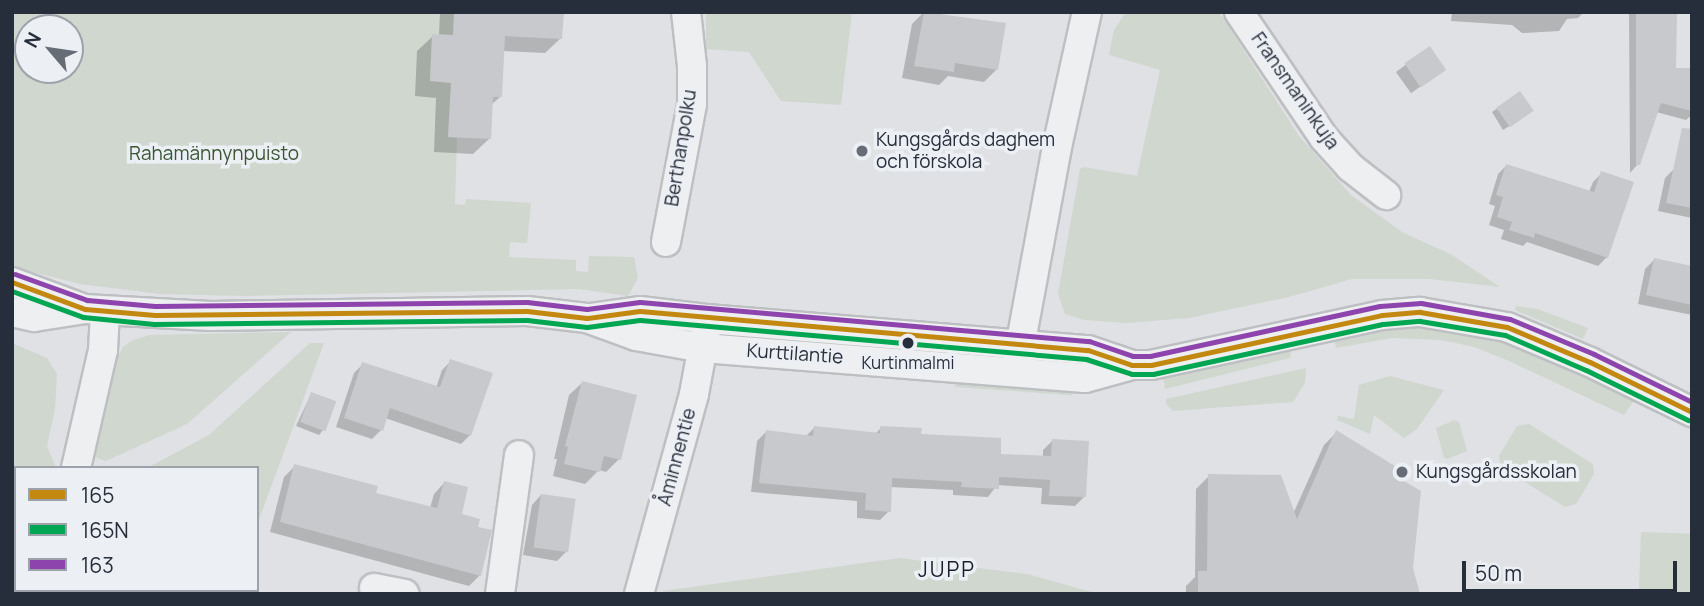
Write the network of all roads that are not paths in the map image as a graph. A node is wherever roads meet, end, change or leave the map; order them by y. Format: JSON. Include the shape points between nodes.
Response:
{"nodes":[{"id":1,"x":686,"y":12,"type":"edge"},
{"id":2,"x":1087,"y":12,"type":"edge"},
{"id":3,"x":1240,"y":12,"type":"edge"},
{"id":4,"x":1386,"y":195,"type":"dead end"},
{"id":5,"x":666,"y":242,"type":"dead end"},
{"id":6,"x":12,"y":282,"type":"edge"},
{"id":7,"x":95,"y":310,"type":"junction"},
{"id":8,"x":12,"y":312,"type":"edge"},
{"id":9,"x":587,"y":318,"type":"junction"},
{"id":10,"x":707,"y":319,"type":"junction"},
{"id":11,"x":1020,"y":345,"type":"junction"},
{"id":12,"x":704,"y":348,"type":"junction"},
{"id":13,"x":1132,"y":365,"type":"junction"},
{"id":14,"x":1016,"y":373,"type":"junction"},
{"id":15,"x":1692,"y":412,"type":"edge"},
{"id":16,"x":519,"y":455,"type":"dead end"},
{"id":17,"x":76,"y":466,"type":"edge"},
{"id":18,"x":374,"y":588,"type":"dead end"},
{"id":19,"x":404,"y":594,"type":"edge"},
{"id":20,"x":500,"y":594,"type":"edge"},
{"id":21,"x":639,"y":594,"type":"edge"}],
"edges":[{"from":1,"to":5,"type":"street","name":"Berthanpolku","via":[[691,104]]},
{"from":2,"to":11,"type":"street"},
{"from":3,"to":4,"type":"street","name":"Fransmaninkuja","via":[[1324,138],[1350,167]]},
{"from":6,"to":7,"type":"street","name":"Kurttilantie"},
{"from":7,"to":8,"type":"street","name":"Kurttilantie","via":[[34,317]]},
{"from":7,"to":9,"type":"street","name":"Kurttilantie","via":[[338,323],[527,311]]},
{"from":7,"to":17,"type":"street","via":[[103,350]]},
{"from":9,"to":10,"type":"street","name":"Kurttilantie","via":[[640,311]]},
{"from":9,"to":12,"type":"street","name":"Kurttilantie","via":[[636,336]]},
{"from":10,"to":11,"type":"street","name":"Kurttilantie"},
{"from":10,"to":12,"type":"street","name":"Åminnentie"},
{"from":11,"to":13,"type":"street","name":"Kurttilantie","via":[[1088,350]]},
{"from":11,"to":14,"type":"street"},
{"from":12,"to":14,"type":"street","name":"Kurttilantie"},
{"from":12,"to":21,"type":"street","name":"Åminnentie"},
{"from":13,"to":14,"type":"street","name":"Kurttilantie","via":[[1085,378]]},
{"from":13,"to":15,"type":"street","name":"Kurttilantie","via":[[1151,365],[1382,314],[1420,312],[1507,327]]},
{"from":16,"to":20,"type":"street"},
{"from":18,"to":19,"type":"street"}]}
